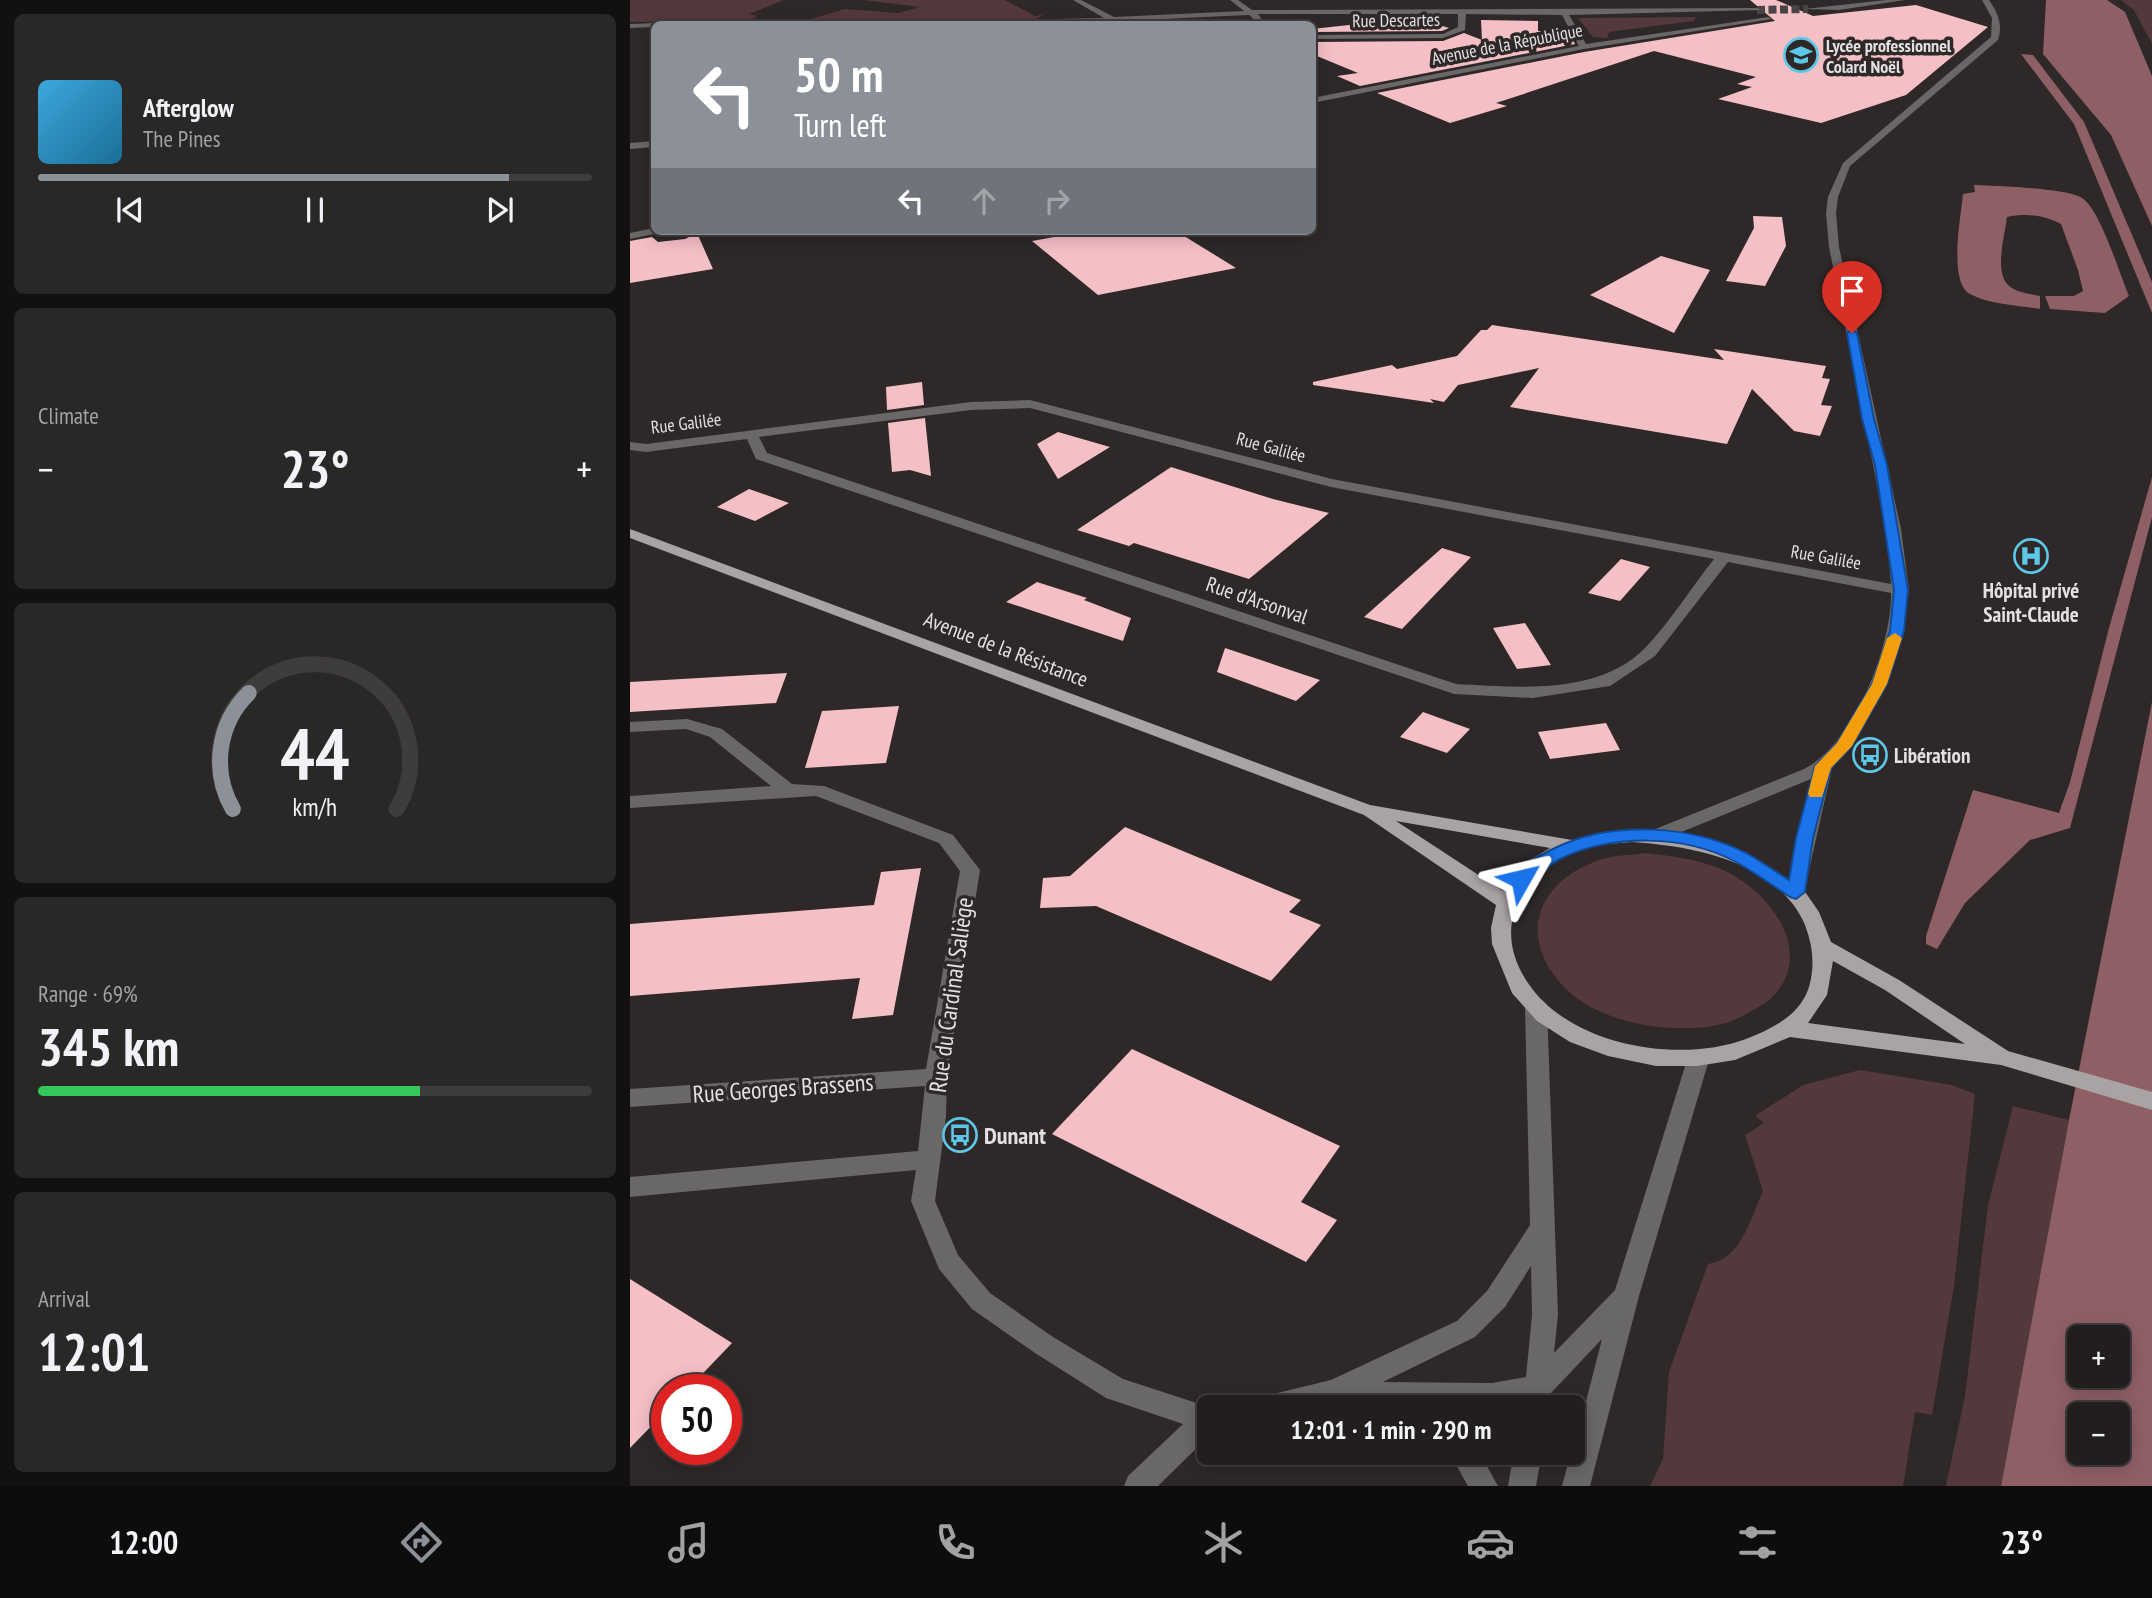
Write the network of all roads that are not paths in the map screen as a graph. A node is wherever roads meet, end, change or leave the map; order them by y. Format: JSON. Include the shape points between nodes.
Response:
{"nodes":[{"id":1,"x":1076,"y":0,"type":"edge"},
{"id":2,"x":1233,"y":0,"type":"edge"},
{"id":3,"x":1902,"y":0,"type":"edge"},
{"id":4,"x":1984,"y":0,"type":"edge"},
{"id":5,"x":1430,"y":2,"type":"dead end"},
{"id":6,"x":1757,"y":10,"type":"tunnel mouth"},
{"id":7,"x":1809,"y":10,"type":"tunnel mouth"},
{"id":8,"x":1710,"y":11,"type":"junction"},
{"id":9,"x":1250,"y":12,"type":"junction"},
{"id":10,"x":1424,"y":12,"type":"junction"},
{"id":11,"x":1462,"y":13,"type":"junction"},
{"id":12,"x":1564,"y":13,"type":"junction"},
{"id":13,"x":1768,"y":19,"type":"tunnel mouth"},
{"id":14,"x":1115,"y":20,"type":"junction"},
{"id":15,"x":1034,"y":21,"type":"edge"},
{"id":16,"x":1118,"y":21,"type":"edge"},
{"id":17,"x":1259,"y":21,"type":"edge"},
{"id":18,"x":651,"y":25,"type":"edge"},
{"id":19,"x":630,"y":26,"type":"edge"},
{"id":20,"x":1710,"y":27,"type":"junction"},
{"id":21,"x":1316,"y":37,"type":"edge"},
{"id":22,"x":1584,"y":47,"type":"junction"},
{"id":23,"x":1316,"y":100,"type":"edge"},
{"id":24,"x":651,"y":144,"type":"edge"},
{"id":25,"x":630,"y":146,"type":"edge"},
{"id":26,"x":651,"y":232,"type":"edge"},
{"id":27,"x":630,"y":236,"type":"edge"},
{"id":28,"x":751,"y":434,"type":"junction"},
{"id":29,"x":630,"y":446,"type":"edge"},
{"id":30,"x":630,"y":533,"type":"edge"},
{"id":31,"x":1723,"y":558,"type":"junction"},
{"id":32,"x":1901,"y":590,"type":"junction"},
{"id":33,"x":630,"y":727,"type":"edge"},
{"id":34,"x":1823,"y":766,"type":"junction"},
{"id":35,"x":788,"y":790,"type":"junction"},
{"id":36,"x":630,"y":802,"type":"edge"},
{"id":37,"x":1366,"y":810,"type":"junction"},
{"id":38,"x":1654,"y":836,"type":"junction"},
{"id":39,"x":1573,"y":846,"type":"junction"},
{"id":40,"x":1796,"y":892,"type":"junction"},
{"id":41,"x":1506,"y":902,"type":"junction"},
{"id":42,"x":1823,"y":946,"type":"junction"},
{"id":43,"x":1536,"y":1007,"type":"junction"},
{"id":44,"x":1789,"y":1029,"type":"junction"},
{"id":45,"x":2001,"y":1057,"type":"junction"},
{"id":46,"x":1698,"y":1060,"type":"junction"},
{"id":47,"x":936,"y":1077,"type":"junction"},
{"id":48,"x":630,"y":1098,"type":"edge"},
{"id":49,"x":2152,"y":1101,"type":"edge"},
{"id":50,"x":929,"y":1159,"type":"junction"},
{"id":51,"x":630,"y":1187,"type":"edge"},
{"id":52,"x":1541,"y":1229,"type":"junction"},
{"id":53,"x":1626,"y":1296,"type":"junction"},
{"id":54,"x":1334,"y":1392,"type":"junction"},
{"id":55,"x":1321,"y":1395,"type":"edge"},
{"id":56,"x":1363,"y":1395,"type":"edge"},
{"id":57,"x":1538,"y":1395,"type":"edge"},
{"id":58,"x":1540,"y":1395,"type":"edge"},
{"id":59,"x":1197,"y":1417,"type":"edge"},
{"id":60,"x":1197,"y":1431,"type":"edge"},
{"id":61,"x":1471,"y":1465,"type":"edge"},
{"id":62,"x":1526,"y":1465,"type":"edge"},
{"id":63,"x":1138,"y":1486,"type":"edge"},
{"id":64,"x":1483,"y":1486,"type":"edge"},
{"id":65,"x":1522,"y":1486,"type":"edge"},
{"id":66,"x":1576,"y":1486,"type":"edge"}],
"edges":[{"from":1,"to":14,"type":"street"},
{"from":2,"to":9,"type":"street"},
{"from":3,"to":7,"type":"street"},
{"from":4,"to":32,"type":"street","via":[[1994,10],[1995,38],[1859,152],[1837,180],[1829,210]]},
{"from":5,"to":10,"type":"street","via":[[1420,10]]},
{"from":6,"to":8,"type":"street"},
{"from":8,"to":12,"type":"street"},
{"from":8,"to":20,"type":"street"},
{"from":9,"to":10,"type":"street"},
{"from":9,"to":14,"type":"street"},
{"from":9,"to":17,"type":"street"},
{"from":10,"to":11,"type":"street"},
{"from":11,"to":12,"type":"street"},
{"from":11,"to":21,"type":"street","name":"Rue Descartes","via":[[1462,28],[1443,36]]},
{"from":12,"to":22,"type":"street"},
{"from":13,"to":20,"type":"street","name":"Avenue de la République"},
{"from":14,"to":15,"type":"street"},
{"from":14,"to":16,"type":"street"},
{"from":18,"to":19,"type":"street"},
{"from":20,"to":22,"type":"street","name":"Avenue de la République"},
{"from":22,"to":23,"type":"street","name":"Avenue de la République"},
{"from":24,"to":25,"type":"street"},
{"from":26,"to":27,"type":"street"},
{"from":28,"to":29,"type":"street","name":"Rue Galilée","via":[[646,448]]},
{"from":28,"to":31,"type":"street","name":"Rue Galilée","via":[[971,406],[1030,404],[1331,483]]},
{"from":28,"to":31,"type":"street","name":"Rue d'Arsonval","via":[[761,456],[1454,689],[1533,693],[1604,682],[1649,653]]},
{"from":30,"to":37,"type":"main road","name":"Avenue de la Résistance"},
{"from":31,"to":32,"type":"street","name":"Rue Galilée"},
{"from":32,"to":34,"type":"street","via":[[1897,631],[1879,684],[1844,746]]},
{"from":33,"to":35,"type":"street","via":[[687,724],[716,733]]},
{"from":34,"to":38,"type":"street"},
{"from":34,"to":40,"type":"street"},
{"from":35,"to":36,"type":"street","name":"Rue du Cardinal Saliège"},
{"from":35,"to":47,"type":"street","name":"Rue du Cardinal Saliège","via":[[818,790],[946,839],[970,870]]},
{"from":37,"to":39,"type":"main road"},
{"from":37,"to":41,"type":"main road"},
{"from":38,"to":39,"type":"main road","via":[[1612,837]]},
{"from":38,"to":40,"type":"main road","via":[[1699,842],[1740,857]]},
{"from":39,"to":41,"type":"main road","via":[[1544,860],[1521,879]]},
{"from":40,"to":42,"type":"main road"},
{"from":41,"to":43,"type":"main road","via":[[1499,936],[1509,972]]},
{"from":42,"to":44,"type":"main road","via":[[1823,976],[1812,1004]]},
{"from":42,"to":45,"type":"main road"},
{"from":43,"to":46,"type":"main road","via":[[1568,1030],[1608,1048],[1652,1058]]},
{"from":43,"to":52,"type":"street"},
{"from":44,"to":45,"type":"main road"},
{"from":44,"to":46,"type":"main road","via":[[1749,1050]]},
{"from":45,"to":49,"type":"main road"},
{"from":46,"to":53,"type":"street"},
{"from":47,"to":48,"type":"street","name":"Rue Georges Brassens"},
{"from":47,"to":50,"type":"street","name":"Rue du Cardinal Saliège"},
{"from":50,"to":51,"type":"street"},
{"from":50,"to":59,"type":"street","name":"Rue du Cardinal Saliège","via":[[923,1201],[948,1261],[981,1301],[1115,1389]]},
{"from":52,"to":54,"type":"street","via":[[1496,1299],[1466,1329]]},
{"from":52,"to":57,"type":"street","via":[[1545,1315]]},
{"from":53,"to":58,"type":"street"},
{"from":53,"to":66,"type":"street"},
{"from":54,"to":55,"type":"street"},
{"from":54,"to":56,"type":"street"},
{"from":60,"to":63,"type":"street"},
{"from":61,"to":64,"type":"street"},
{"from":62,"to":65,"type":"street"}]}
